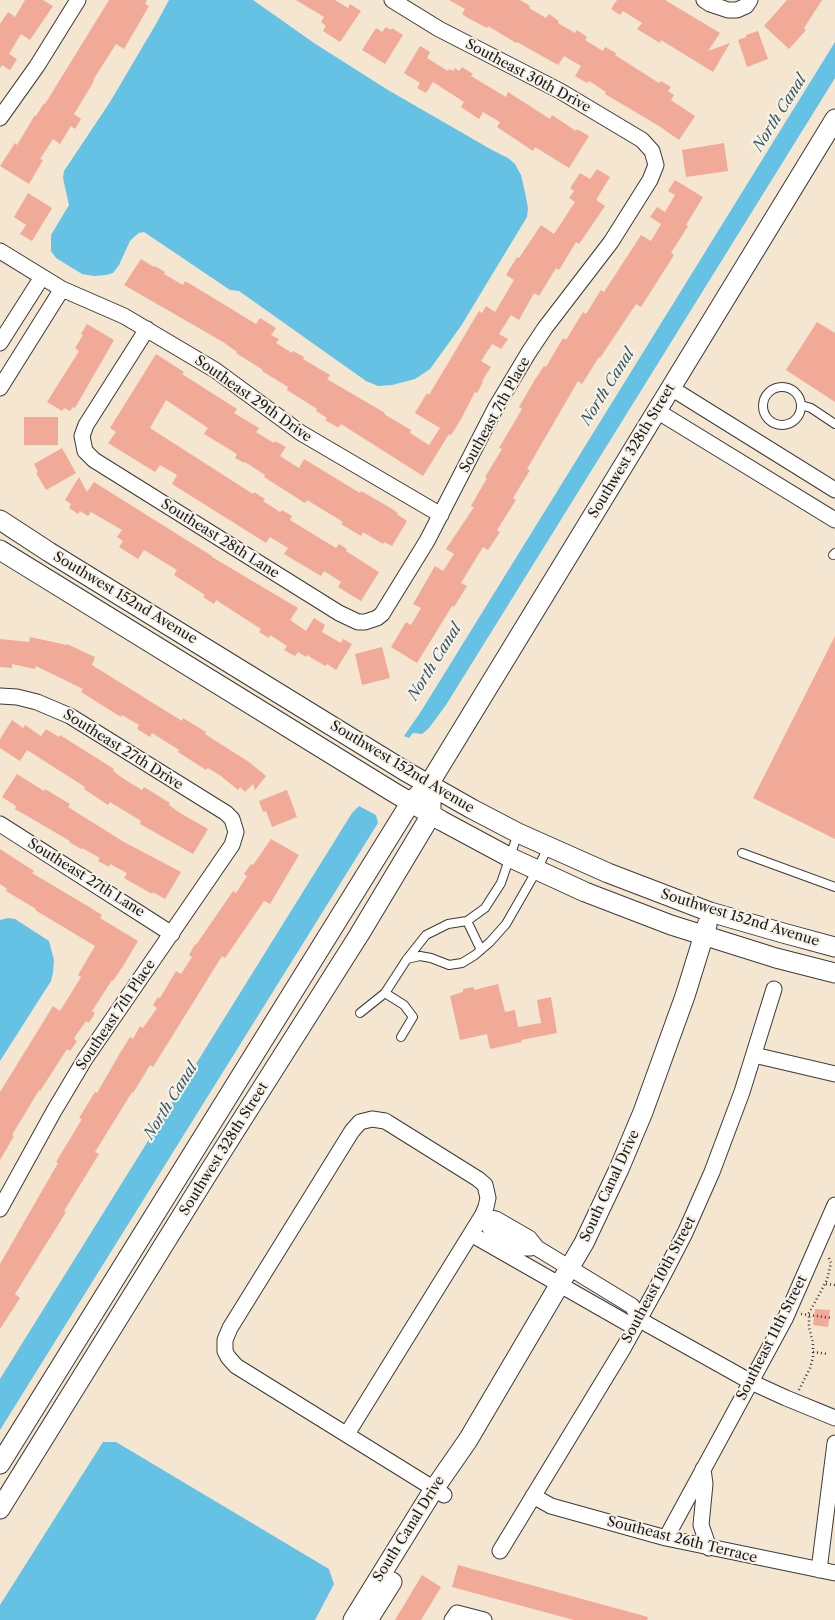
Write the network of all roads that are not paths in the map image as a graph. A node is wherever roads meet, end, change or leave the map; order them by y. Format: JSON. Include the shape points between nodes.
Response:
{"nodes":[{"id":1,"x":78,"y":0,"type":"edge"},
{"id":2,"x":392,"y":0,"type":"edge"},
{"id":3,"x":704,"y":0,"type":"edge"},
{"id":4,"x":750,"y":0,"type":"edge"},
{"id":5,"x":0,"y":118,"type":"edge"},
{"id":6,"x":835,"y":119,"type":"edge"},
{"id":7,"x":656,"y":160,"type":"joint"},
{"id":8,"x":0,"y":251,"type":"edge"},
{"id":9,"x":42,"y":277,"type":"junction"},
{"id":10,"x":62,"y":289,"type":"junction"},
{"id":11,"x":147,"y":329,"type":"junction"},
{"id":12,"x":0,"y":343,"type":"edge"},
{"id":13,"x":0,"y":388,"type":"edge"},
{"id":14,"x":671,"y":388,"type":"junction"},
{"id":15,"x":801,"y":405,"type":"junction"},
{"id":16,"x":657,"y":411,"type":"junction"},
{"id":17,"x":835,"y":424,"type":"edge"},
{"id":18,"x":835,"y":490,"type":"edge"},
{"id":19,"x":441,"y":516,"type":"junction"},
{"id":20,"x":0,"y":520,"type":"edge"},
{"id":21,"x":835,"y":520,"type":"edge"},
{"id":22,"x":0,"y":550,"type":"edge"},
{"id":23,"x":358,"y":622,"type":"joint"},
{"id":24,"x":0,"y":696,"type":"edge"},
{"id":25,"x":429,"y":784,"type":"junction"},
{"id":26,"x":411,"y":802,"type":"junction"},
{"id":27,"x":431,"y":815,"type":"junction"},
{"id":28,"x":0,"y":824,"type":"edge"},
{"id":29,"x":235,"y":826,"type":"joint"},
{"id":30,"x":518,"y":833,"type":"junction"},
{"id":31,"x":548,"y":847,"type":"junction"},
{"id":32,"x":742,"y":853,"type":"dead end"},
{"id":33,"x":509,"y":857,"type":"junction"},
{"id":34,"x":537,"y":870,"type":"junction"},
{"id":35,"x":835,"y":887,"type":"edge"},
{"id":36,"x":710,"y":912,"type":"junction"},
{"id":37,"x":467,"y":920,"type":"junction"},
{"id":38,"x":172,"y":934,"type":"junction"},
{"id":39,"x":704,"y":936,"type":"junction"},
{"id":40,"x":835,"y":946,"type":"edge"},
{"id":41,"x":481,"y":950,"type":"junction"},
{"id":42,"x":407,"y":959,"type":"junction"},
{"id":43,"x":835,"y":973,"type":"edge"},
{"id":44,"x":774,"y":989,"type":"dead end"},
{"id":45,"x":385,"y":993,"type":"junction"},
{"id":46,"x":360,"y":1013,"type":"dead end"},
{"id":47,"x":401,"y":1037,"type":"dead end"},
{"id":48,"x":754,"y":1055,"type":"junction"},
{"id":49,"x":835,"y":1074,"type":"edge"},
{"id":50,"x":835,"y":1204,"type":"edge"},
{"id":51,"x":0,"y":1209,"type":"edge"},
{"id":52,"x":482,"y":1216,"type":"junction"},
{"id":53,"x":471,"y":1234,"type":"junction"},
{"id":54,"x":570,"y":1268,"type":"junction"},
{"id":55,"x":560,"y":1284,"type":"junction"},
{"id":56,"x":614,"y":1296,"type":"junction"},
{"id":57,"x":605,"y":1310,"type":"junction"},
{"id":58,"x":640,"y":1320,"type":"junction"},
{"id":59,"x":751,"y":1382,"type":"junction"},
{"id":60,"x":835,"y":1418,"type":"edge"},
{"id":61,"x":347,"y":1434,"type":"junction"},
{"id":62,"x":835,"y":1443,"type":"edge"},
{"id":63,"x":0,"y":1464,"type":"edge"},
{"id":64,"x":703,"y":1469,"type":"junction"},
{"id":65,"x":439,"y":1492,"type":"junction"},
{"id":66,"x":533,"y":1496,"type":"junction"},
{"id":67,"x":0,"y":1509,"type":"edge"},
{"id":68,"x":666,"y":1538,"type":"junction"},
{"id":69,"x":709,"y":1548,"type":"junction"},
{"id":70,"x":500,"y":1551,"type":"dead end"},
{"id":71,"x":819,"y":1570,"type":"junction"},
{"id":72,"x":835,"y":1573,"type":"edge"},
{"id":73,"x":454,"y":1616,"type":"edge"},
{"id":74,"x":353,"y":1620,"type":"edge"},
{"id":75,"x":368,"y":1620,"type":"edge"},
{"id":76,"x":484,"y":1620,"type":"edge"}],
"edges":[{"from":1,"to":5,"type":"street","via":[[37,66]]},
{"from":2,"to":7,"type":"street","name":"Southeast 30th Drive","via":[[439,29],[480,48],[586,106],[645,143]]},
{"from":3,"to":4,"type":"street","via":[[728,10],[746,6]]},
{"from":6,"to":14,"type":"street","name":"Southwest 328th Street"},
{"from":7,"to":19,"type":"street","name":"Southeast 7th Place","via":[[654,173],[624,222],[545,328],[496,407]]},
{"from":8,"to":9,"type":"street","name":"Southeast 29th Drive"},
{"from":9,"to":10,"type":"street","name":"Southeast 29th Drive"},
{"from":9,"to":12,"type":"street"},
{"from":10,"to":11,"type":"street","name":"Southeast 29th Drive"},
{"from":10,"to":13,"type":"street"},
{"from":11,"to":19,"type":"street","name":"Southeast 29th Drive","via":[[216,370],[301,434]]},
{"from":11,"to":23,"type":"street","name":"Southeast 28th Lane","via":[[86,425],[82,436],[85,451],[94,460],[332,609]]},
{"from":14,"to":16,"type":"street","name":"Southwest 328th Street"},
{"from":14,"to":18,"type":"street"},
{"from":15,"to":15,"type":"lane","via":[[796,394],[781,387],[770,391],[763,407],[767,418],[783,425],[794,421]]},
{"from":15,"to":17,"type":"lane","via":[[811,408]]},
{"from":16,"to":21,"type":"street"},
{"from":16,"to":25,"type":"street","name":"Southwest 328th Street"},
{"from":19,"to":23,"type":"street","name":"Southeast 7th Place","via":[[382,614],[371,621]]},
{"from":20,"to":25,"type":"street","name":"Southwest 152nd Avenue"},
{"from":22,"to":26,"type":"street","name":"Southwest 152nd Avenue"},
{"from":24,"to":29,"type":"street","name":"Southeast 27th Drive","via":[[37,702],[70,716],[226,813]]},
{"from":25,"to":26,"type":"street","name":"Southwest 328th Street"},
{"from":25,"to":27,"type":"street"},
{"from":25,"to":30,"type":"street","name":"Southwest 152nd Avenue"},
{"from":26,"to":27,"type":"street","name":"Southwest 152nd Avenue"},
{"from":26,"to":63,"type":"street","name":"Southwest 328th Street"},
{"from":27,"to":33,"type":"street","name":"Southwest 152nd Avenue"},
{"from":27,"to":67,"type":"street","name":"Southwest 328th Street","via":[[359,935]]},
{"from":28,"to":38,"type":"street","name":"Southeast 27th Lane"},
{"from":29,"to":38,"type":"street","name":"Southeast 7th Place","via":[[232,845]]},
{"from":30,"to":31,"type":"street","name":"Southwest 152nd Avenue"},
{"from":30,"to":33,"type":"lane"},
{"from":31,"to":34,"type":"lane"},
{"from":31,"to":36,"type":"street","name":"Southwest 152nd Avenue","via":[[629,882]]},
{"from":32,"to":35,"type":"lane"},
{"from":33,"to":34,"type":"street","name":"Southwest 152nd Avenue"},
{"from":33,"to":37,"type":"lane","via":[[501,883],[486,908]]},
{"from":34,"to":39,"type":"street","name":"Southwest 152nd Avenue","via":[[628,909]]},
{"from":34,"to":41,"type":"lane","via":[[506,924]]},
{"from":36,"to":39,"type":"street","name":"South Canal Drive"},
{"from":36,"to":40,"type":"street","name":"Southwest 152nd Avenue","via":[[783,934]]},
{"from":37,"to":41,"type":"lane"},
{"from":37,"to":42,"type":"lane","via":[[448,924],[426,935]]},
{"from":38,"to":51,"type":"street","name":"Southeast 7th Place","via":[[74,1076]]},
{"from":39,"to":43,"type":"street","name":"Southwest 152nd Avenue"},
{"from":39,"to":54,"type":"street","name":"South Canal Drive","via":[[668,1044],[630,1144]]},
{"from":41,"to":42,"type":"lane","via":[[462,963],[449,965],[420,956]]},
{"from":42,"to":45,"type":"lane"},
{"from":44,"to":48,"type":"street","name":"Southeast 10th Street"},
{"from":45,"to":46,"type":"lane"},
{"from":45,"to":47,"type":"lane","via":[[404,1005],[413,1017]]},
{"from":48,"to":49,"type":"street"},
{"from":48,"to":58,"type":"street","name":"Southeast 10th Street","via":[[702,1195]]},
{"from":50,"to":59,"type":"street","name":"Southeast 11th Street","via":[[796,1296]]},
{"from":52,"to":53,"type":"street"},
{"from":52,"to":54,"type":"street","via":[[496,1219],[529,1238],[537,1248]]},
{"from":52,"to":61,"type":"street","via":[[488,1194],[485,1185],[478,1179],[384,1121],[366,1120],[360,1122],[352,1131],[230,1328],[225,1345],[228,1357],[236,1366]]},
{"from":53,"to":55,"type":"street"},
{"from":53,"to":61,"type":"street"},
{"from":54,"to":55,"type":"street","name":"South Canal Drive"},
{"from":54,"to":56,"type":"street"},
{"from":55,"to":57,"type":"street"},
{"from":55,"to":65,"type":"street","name":"South Canal Drive"},
{"from":56,"to":57,"type":"street"},
{"from":56,"to":58,"type":"street","via":[[632,1306]]},
{"from":57,"to":58,"type":"street","via":[[627,1323]]},
{"from":58,"to":59,"type":"street"},
{"from":58,"to":66,"type":"street","name":"Southeast 10th Street"},
{"from":59,"to":60,"type":"street"},
{"from":59,"to":64,"type":"street","name":"Southeast 11th Street"},
{"from":61,"to":65,"type":"street"},
{"from":62,"to":71,"type":"street"},
{"from":64,"to":68,"type":"street","name":"Southeast 11th Street"},
{"from":64,"to":69,"type":"street","via":[[705,1484],[701,1524]]},
{"from":65,"to":74,"type":"street","name":"South Canal Drive"},
{"from":65,"to":75,"type":"street","name":"South Canal Drive"},
{"from":66,"to":68,"type":"street","name":"Southeast 26th Terrace","via":[[551,1506]]},
{"from":66,"to":70,"type":"street","name":"Southeast 10th Street"},
{"from":68,"to":69,"type":"street","name":"Southeast 26th Terrace"},
{"from":69,"to":71,"type":"street","name":"Southeast 26th Terrace"},
{"from":71,"to":72,"type":"street","name":"Southeast 26th Terrace"},
{"from":73,"to":76,"type":"street"}]}
